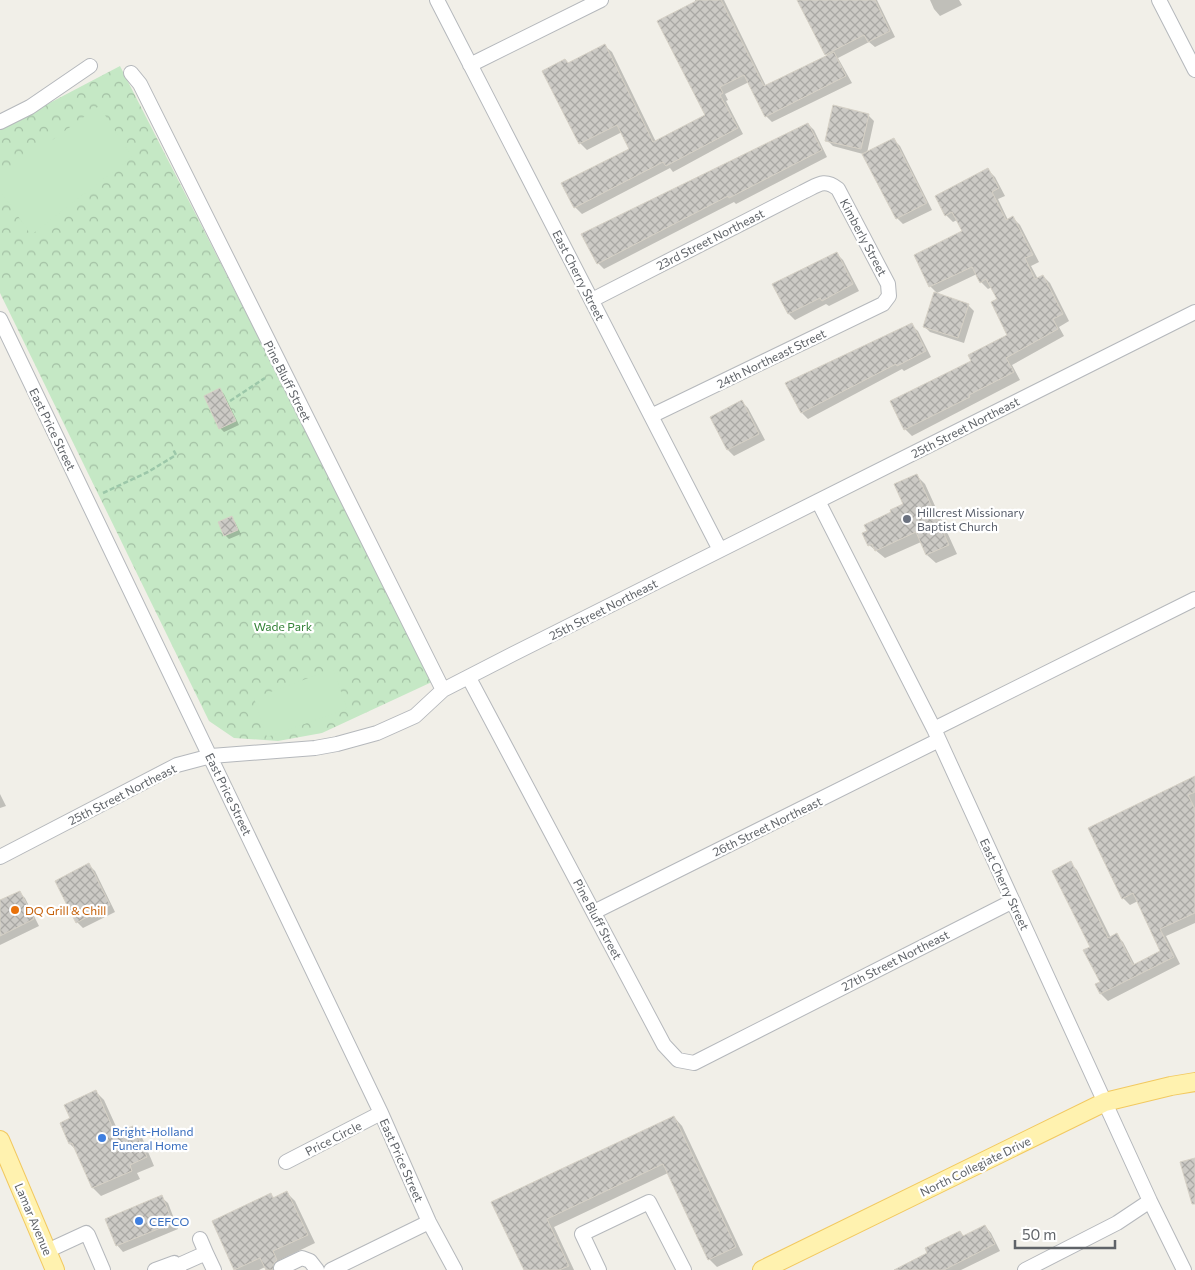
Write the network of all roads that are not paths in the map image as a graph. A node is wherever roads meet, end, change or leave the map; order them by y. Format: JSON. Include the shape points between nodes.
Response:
{"nodes":[{"id":1,"x":437,"y":0,"type":"edge"},
{"id":2,"x":601,"y":0,"type":"edge"},
{"id":3,"x":1158,"y":0,"type":"edge"},
{"id":4,"x":470,"y":64,"type":"junction"},
{"id":5,"x":90,"y":66,"type":"dead end"},
{"id":6,"x":1195,"y":70,"type":"edge"},
{"id":7,"x":131,"y":73,"type":"dead end"},
{"id":8,"x":0,"y":122,"type":"edge"},
{"id":9,"x":830,"y":183,"type":"joint"},
{"id":10,"x":889,"y":296,"type":"joint"},
{"id":11,"x":592,"y":300,"type":"junction"},
{"id":12,"x":1195,"y":312,"type":"edge"},
{"id":13,"x":0,"y":319,"type":"edge"},
{"id":14,"x":651,"y":416,"type":"junction"},
{"id":15,"x":818,"y":501,"type":"junction"},
{"id":16,"x":720,"y":550,"type":"junction"},
{"id":17,"x":1195,"y":599,"type":"edge"},
{"id":18,"x":469,"y":678,"type":"junction"},
{"id":19,"x":443,"y":690,"type":"junction"},
{"id":20,"x":936,"y":735,"type":"junction"},
{"id":21,"x":211,"y":756,"type":"junction"},
{"id":22,"x":0,"y":857,"type":"edge"},
{"id":23,"x":1013,"y":901,"type":"junction"},
{"id":24,"x":594,"y":912,"type":"junction"},
{"id":25,"x":777,"y":1020,"type":"joint"},
{"id":26,"x":1195,"y":1082,"type":"edge"},
{"id":27,"x":1105,"y":1102,"type":"junction"},
{"id":28,"x":381,"y":1113,"type":"junction"},
{"id":29,"x":0,"y":1140,"type":"edge"},
{"id":30,"x":286,"y":1162,"type":"dead end"},
{"id":31,"x":1150,"y":1201,"type":"junction"},
{"id":32,"x":429,"y":1222,"type":"junction"},
{"id":33,"x":200,"y":1239,"type":"dead end"},
{"id":34,"x":47,"y":1251,"type":"junction"},
{"id":35,"x":206,"y":1253,"type":"junction"},
{"id":36,"x":178,"y":1268,"type":"edge"},
{"id":37,"x":280,"y":1268,"type":"dead end"},
{"id":38,"x":56,"y":1270,"type":"edge"},
{"id":39,"x":103,"y":1270,"type":"edge"},
{"id":40,"x":157,"y":1270,"type":"edge"},
{"id":41,"x":214,"y":1270,"type":"edge"},
{"id":42,"x":318,"y":1270,"type":"edge"},
{"id":43,"x":331,"y":1270,"type":"edge"},
{"id":44,"x":455,"y":1270,"type":"edge"},
{"id":45,"x":599,"y":1270,"type":"edge"},
{"id":46,"x":684,"y":1270,"type":"edge"},
{"id":47,"x":762,"y":1270,"type":"edge"},
{"id":48,"x":1025,"y":1270,"type":"edge"},
{"id":49,"x":1184,"y":1270,"type":"edge"}],
"edges":[{"from":1,"to":4,"type":"street","name":"East Cherry Street"},
{"from":2,"to":4,"type":"street"},
{"from":3,"to":6,"type":"street"},
{"from":4,"to":11,"type":"street","name":"East Cherry Street"},
{"from":5,"to":8,"type":"street","via":[[30,107]]},
{"from":7,"to":19,"type":"street","name":"Pine Bluff Street","via":[[144,93]]},
{"from":9,"to":10,"type":"street","name":"Kimberly Street","via":[[838,189],[888,284]]},
{"from":9,"to":11,"type":"street","name":"23rd Street Northeast","via":[[803,192]]},
{"from":10,"to":14,"type":"street","name":"24th Northeast Street","via":[[883,304]]},
{"from":11,"to":14,"type":"street","name":"East Cherry Street"},
{"from":12,"to":15,"type":"street","name":"25th Street Northeast"},
{"from":13,"to":21,"type":"street","name":"East Price Street"},
{"from":14,"to":16,"type":"street","name":"East Cherry Street"},
{"from":15,"to":16,"type":"street","name":"25th Street Northeast"},
{"from":15,"to":20,"type":"street","name":"East Cherry Street"},
{"from":16,"to":18,"type":"street","name":"25th Street Northeast"},
{"from":17,"to":20,"type":"street","name":"26th Street Northeast"},
{"from":18,"to":19,"type":"street","name":"25th Street Northeast"},
{"from":18,"to":24,"type":"street","name":"Pine Bluff Street"},
{"from":19,"to":21,"type":"street","name":"25th Street Northeast","via":[[415,716],[377,733],[315,748]]},
{"from":20,"to":23,"type":"street","name":"East Cherry Street"},
{"from":20,"to":24,"type":"street","name":"26th Street Northeast"},
{"from":21,"to":22,"type":"street","name":"25th Street Northeast","via":[[177,765]]},
{"from":21,"to":28,"type":"street","name":"East Price Street"},
{"from":23,"to":25,"type":"street","name":"27th Street Northeast"},
{"from":23,"to":27,"type":"street","name":"East Cherry Street"},
{"from":24,"to":25,"type":"street","name":"Pine Bluff Street","via":[[664,1045],[678,1060],[694,1063]]},
{"from":26,"to":27,"type":"main road","name":"North Collegiate Drive"},
{"from":27,"to":31,"type":"street","name":"East Cherry Street"},
{"from":27,"to":47,"type":"main road","name":"North Collegiate Drive"},
{"from":28,"to":30,"type":"street","name":"Price Circle"},
{"from":28,"to":32,"type":"street","name":"East Price Street"},
{"from":29,"to":34,"type":"main road","name":"Lamar Avenue"},
{"from":31,"to":48,"type":"street","via":[[1117,1223]]},
{"from":31,"to":49,"type":"street","name":"East Cherry Street"},
{"from":32,"to":43,"type":"street"},
{"from":32,"to":44,"type":"street","name":"East Price Street"},
{"from":33,"to":35,"type":"street"},
{"from":34,"to":38,"type":"main road","name":"Lamar Avenue"},
{"from":34,"to":39,"type":"street","via":[[86,1233]]},
{"from":35,"to":36,"type":"street"},
{"from":35,"to":41,"type":"street"},
{"from":36,"to":40,"type":"street","via":[[170,1263]]},
{"from":37,"to":42,"type":"street","via":[[302,1258]]},
{"from":45,"to":46,"type":"street","via":[[582,1234],[649,1202]]}]}
